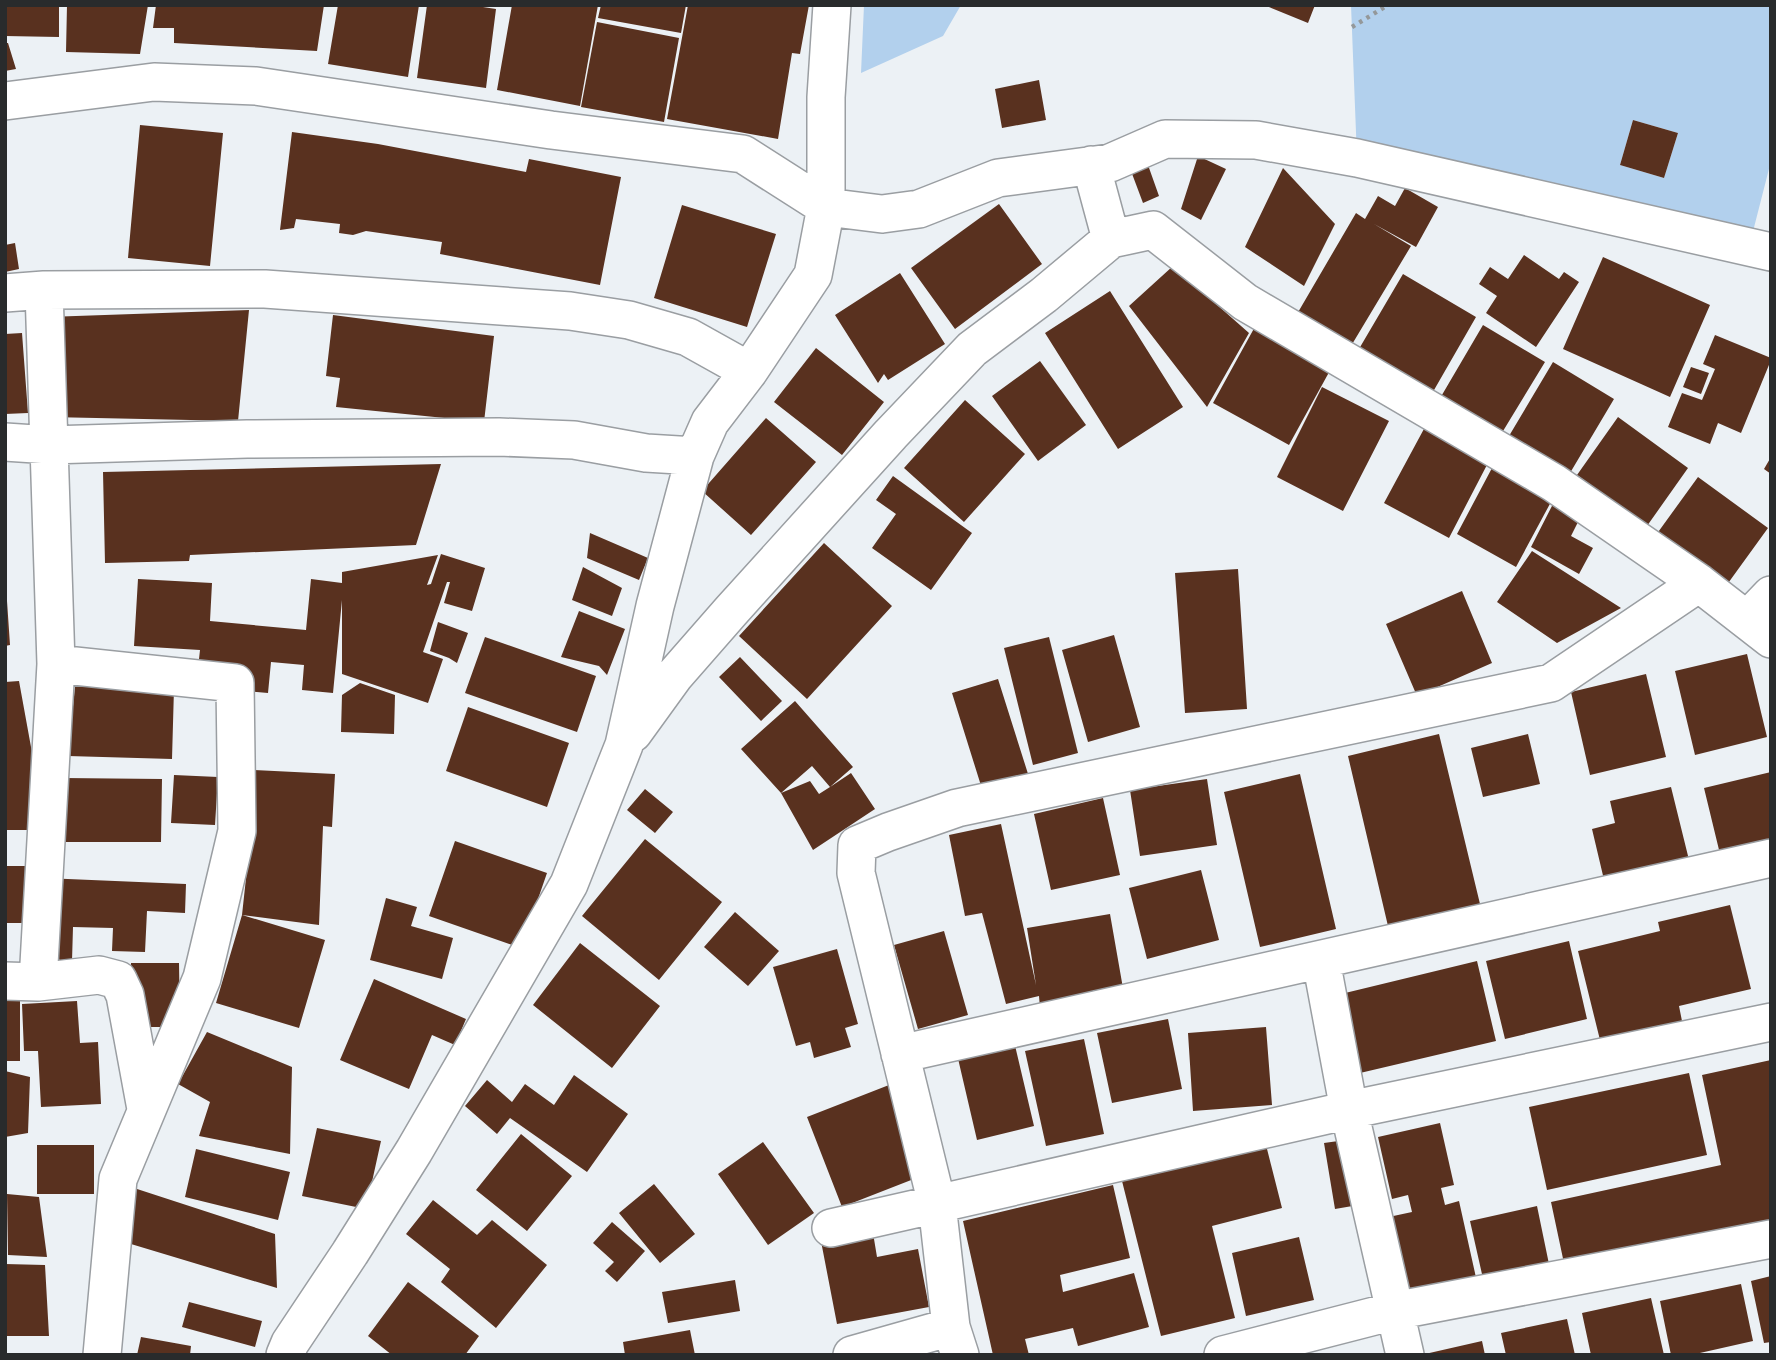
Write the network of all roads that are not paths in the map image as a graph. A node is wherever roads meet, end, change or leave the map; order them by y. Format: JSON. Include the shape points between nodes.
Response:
{"nodes":[{"id":1,"x":832,"y":5,"type":"edge"},
{"id":2,"x":5,"y":101,"type":"edge"},
{"id":3,"x":1091,"y":165,"type":"junction"},
{"id":4,"x":826,"y":207,"type":"junction"},
{"id":5,"x":1111,"y":239,"type":"junction"},
{"id":6,"x":1771,"y":252,"type":"edge"},
{"id":7,"x":44,"y":290,"type":"junction"},
{"id":8,"x":5,"y":293,"type":"edge"},
{"id":9,"x":749,"y":371,"type":"junction"},
{"id":10,"x":5,"y":442,"type":"edge"},
{"id":11,"x":50,"y":445,"type":"junction"},
{"id":12,"x":695,"y":456,"type":"junction"},
{"id":13,"x":1699,"y":583,"type":"junction"},
{"id":14,"x":1763,"y":618,"type":"edge"},
{"id":15,"x":56,"y":664,"type":"junction"},
{"id":16,"x":624,"y":745,"type":"junction"},
{"id":17,"x":1771,"y":858,"type":"edge"},
{"id":18,"x":1321,"y":960,"type":"junction"},
{"id":19,"x":21,"y":981,"type":"edge"},
{"id":20,"x":1771,"y":1022,"type":"edge"},
{"id":21,"x":900,"y":1054,"type":"junction"},
{"id":22,"x":146,"y":1109,"type":"junction"},
{"id":23,"x":1349,"y":1110,"type":"junction"},
{"id":24,"x":937,"y":1204,"type":"junction"},
{"id":25,"x":831,"y":1228,"type":"dead end"},
{"id":26,"x":1771,"y":1239,"type":"edge"},
{"id":27,"x":1394,"y":1311,"type":"junction"},
{"id":28,"x":956,"y":1341,"type":"edge"},
{"id":29,"x":102,"y":1355,"type":"edge"},
{"id":30,"x":285,"y":1355,"type":"edge"},
{"id":31,"x":852,"y":1355,"type":"edge"},
{"id":32,"x":1223,"y":1355,"type":"edge"},
{"id":33,"x":1405,"y":1355,"type":"edge"}],
"edges":[{"from":1,"to":4,"type":"street"},
{"from":2,"to":4,"type":"street","via":[[154,82],[256,86],[743,154]]},
{"from":3,"to":4,"type":"street","via":[[998,178],[919,209],[882,214]]},
{"from":3,"to":5,"type":"street"},
{"from":3,"to":6,"type":"street","via":[[1111,163],[1165,139],[1256,140],[1357,158]]},
{"from":4,"to":9,"type":"street","via":[[813,275]]},
{"from":5,"to":13,"type":"street","via":[[1153,230],[1245,302],[1554,483]]},
{"from":5,"to":16,"type":"street","via":[[972,349],[715,629]]},
{"from":7,"to":8,"type":"street"},
{"from":7,"to":9,"type":"street","via":[[265,289],[570,311],[629,320],[688,337]]},
{"from":7,"to":11,"type":"street"},
{"from":9,"to":12,"type":"street","via":[[710,422]]},
{"from":10,"to":11,"type":"street"},
{"from":11,"to":12,"type":"street","via":[[499,437],[575,440],[646,453]]},
{"from":11,"to":15,"type":"street"},
{"from":12,"to":16,"type":"street"},
{"from":13,"to":14,"type":"street"},
{"from":13,"to":21,"type":"street","via":[[1551,683],[957,808],[857,845],[856,873]]},
{"from":15,"to":19,"type":"street"},
{"from":15,"to":22,"type":"street","via":[[235,682],[237,831],[202,978]]},
{"from":16,"to":30,"type":"street","via":[[569,884],[414,1151]]},
{"from":17,"to":18,"type":"street"},
{"from":18,"to":21,"type":"street"},
{"from":18,"to":23,"type":"street"},
{"from":19,"to":22,"type":"street","via":[[99,975],[118,980],[125,995]]},
{"from":20,"to":23,"type":"street"},
{"from":21,"to":24,"type":"street"},
{"from":22,"to":29,"type":"street","via":[[118,1179]]},
{"from":23,"to":24,"type":"street"},
{"from":23,"to":27,"type":"street"},
{"from":24,"to":25,"type":"street"},
{"from":24,"to":28,"type":"street"},
{"from":26,"to":27,"type":"street"},
{"from":27,"to":32,"type":"street"},
{"from":27,"to":33,"type":"street"},
{"from":28,"to":31,"type":"street"}]}
